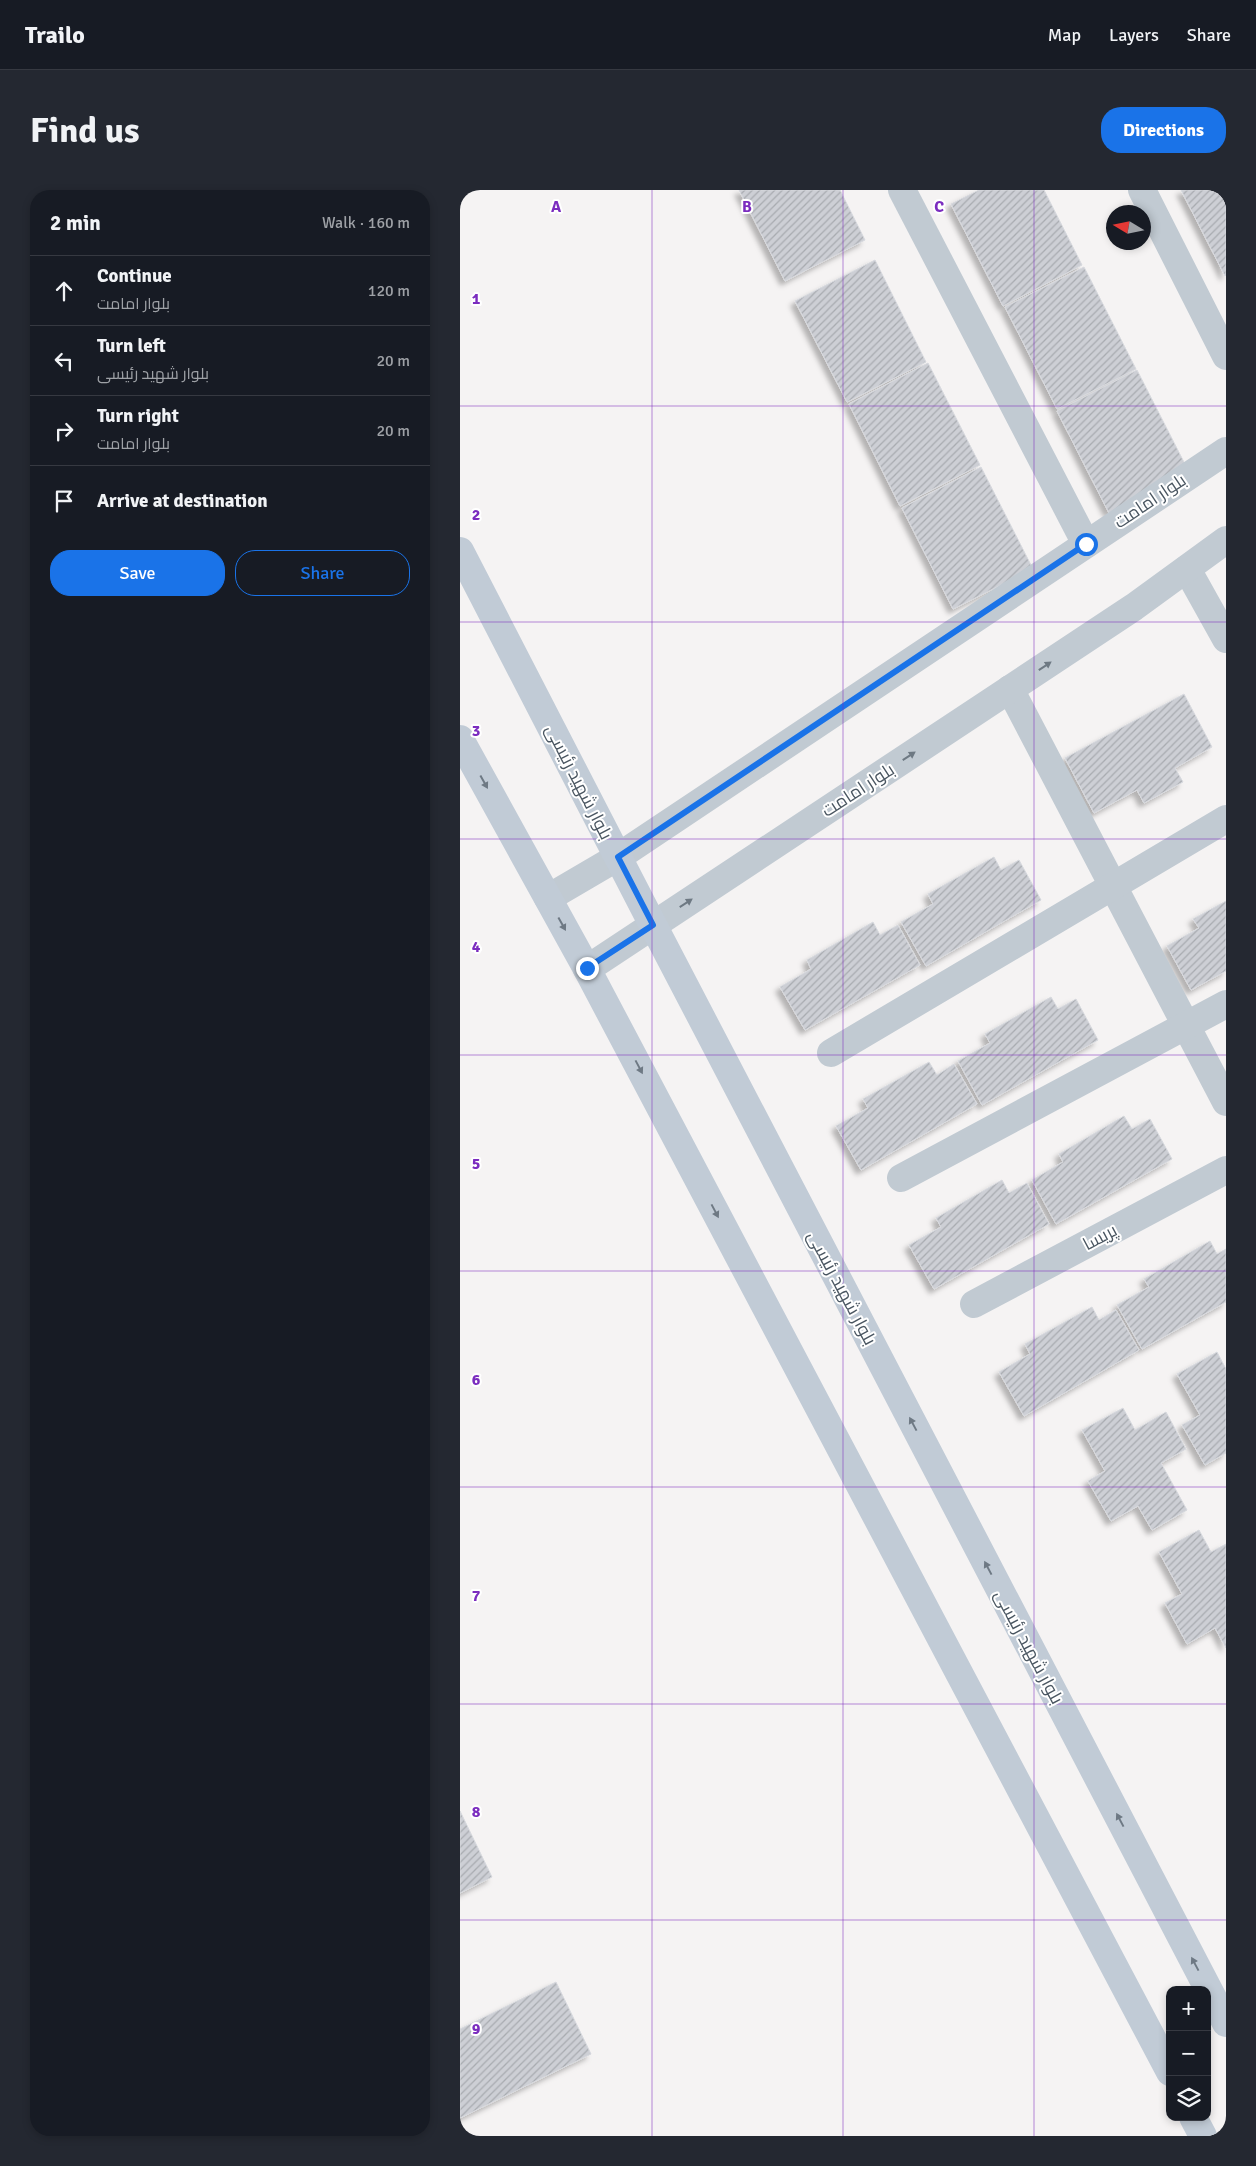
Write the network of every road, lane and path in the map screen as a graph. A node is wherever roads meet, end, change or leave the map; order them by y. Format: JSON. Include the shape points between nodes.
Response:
{"nodes":[{"id":1,"x":902,"y":190,"type":"edge"},
{"id":2,"x":1142,"y":190,"type":"edge"},
{"id":3,"x":1226,"y":356,"type":"edge"},
{"id":4,"x":1226,"y":451,"type":"edge"},
{"id":5,"x":1226,"y":540,"type":"edge"},
{"id":6,"x":1086,"y":544,"type":"junction"},
{"id":7,"x":460,"y":551,"type":"edge"},
{"id":8,"x":1187,"y":569,"type":"junction"},
{"id":9,"x":1226,"y":639,"type":"edge"},
{"id":10,"x":1010,"y":689,"type":"junction"},
{"id":11,"x":460,"y":739,"type":"edge"},
{"id":12,"x":1226,"y":819,"type":"edge"},
{"id":13,"x":618,"y":857,"type":"junction"},
{"id":14,"x":1113,"y":885,"type":"junction"},
{"id":15,"x":548,"y":898,"type":"junction"},
{"id":16,"x":653,"y":925,"type":"junction"},
{"id":17,"x":587,"y":968,"type":"junction"},
{"id":18,"x":1226,"y":1004,"type":"edge"},
{"id":19,"x":1186,"y":1025,"type":"junction"},
{"id":20,"x":831,"y":1053,"type":"dead end"},
{"id":21,"x":1226,"y":1102,"type":"edge"},
{"id":22,"x":1226,"y":1170,"type":"edge"},
{"id":23,"x":901,"y":1178,"type":"dead end"},
{"id":24,"x":974,"y":1304,"type":"dead end"},
{"id":25,"x":1226,"y":2023,"type":"edge"},
{"id":26,"x":1166,"y":2064,"type":"edge"},
{"id":27,"x":1196,"y":2121,"type":"edge"},
{"id":28,"x":1203,"y":2136,"type":"edge"}],
"edges":[{"from":1,"to":6,"type":"street"},
{"from":2,"to":3,"type":"street"},
{"from":4,"to":6,"type":"street","name":"بلوار امامت"},
{"from":5,"to":8,"type":"street","name":"بلوار امامت"},
{"from":6,"to":13,"type":"street","name":"بلوار امامت"},
{"from":7,"to":13,"type":"main road","name":"بلوار شهید رئیسی"},
{"from":8,"to":9,"type":"street"},
{"from":10,"to":8,"type":"street","name":"بلوار امامت","one_way":true},
{"from":10,"to":14,"type":"street"},
{"from":16,"to":10,"type":"street","name":"بلوار امامت","one_way":true},
{"from":11,"to":15,"type":"main road","one_way":true},
{"from":12,"to":14,"type":"street"},
{"from":13,"to":15,"type":"street","name":"بلوار امامت"},
{"from":13,"to":16,"type":"main road","name":"بلوار شهید رئیسی"},
{"from":14,"to":19,"type":"street"},
{"from":14,"to":20,"type":"street"},
{"from":15,"to":17,"type":"main road","one_way":true},
{"from":16,"to":17,"type":"street","name":"بلوار امامت"},
{"from":25,"to":16,"type":"main road","name":"بلوار شهید رئیسی","one_way":true},
{"from":17,"to":26,"type":"main road","one_way":true},
{"from":18,"to":19,"type":"street"},
{"from":19,"to":21,"type":"street"},
{"from":19,"to":23,"type":"street"},
{"from":22,"to":24,"type":"street","name":"پریسا"},
{"from":27,"to":28,"type":"main road"}]}
